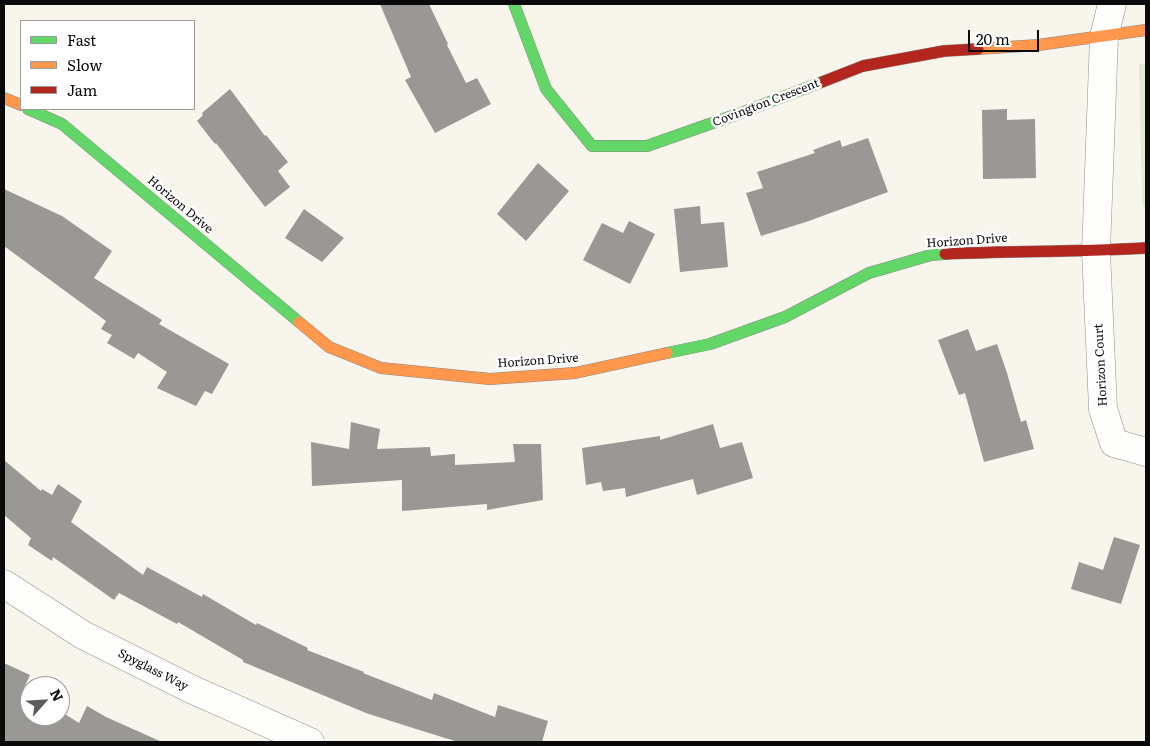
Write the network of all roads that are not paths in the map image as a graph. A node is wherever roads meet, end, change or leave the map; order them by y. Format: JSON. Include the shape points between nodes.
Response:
{"nodes":[{"id":1,"x":514,"y":4,"type":"edge"},
{"id":2,"x":1112,"y":4,"type":"edge"},
{"id":3,"x":1146,"y":30,"type":"edge"},
{"id":4,"x":1104,"y":36,"type":"junction"},
{"id":5,"x":4,"y":98,"type":"edge"},
{"id":6,"x":20,"y":105,"type":"edge"},
{"id":7,"x":30,"y":110,"type":"edge"},
{"id":8,"x":1146,"y":248,"type":"edge"},
{"id":9,"x":1096,"y":251,"type":"junction"},
{"id":10,"x":1146,"y":452,"type":"edge"},
{"id":11,"x":4,"y":584,"type":"edge"},
{"id":12,"x":310,"y":742,"type":"edge"}],
"edges":[{"from":1,"to":4,"type":"street","name":"Covington Crescent","via":[[546,89],[592,146],[647,146],[863,66],[944,51]]},
{"from":2,"to":4,"type":"street"},
{"from":3,"to":4,"type":"street"},
{"from":4,"to":9,"type":"street"},
{"from":5,"to":6,"type":"street"},
{"from":7,"to":9,"type":"street","name":"Horizon Drive","via":[[62,124],[329,347],[381,368],[490,379],[575,373],[710,344],[785,317],[869,273],[931,255]]},
{"from":8,"to":9,"type":"street","name":"Horizon Drive"},
{"from":9,"to":10,"type":"street","name":"Horizon Court","via":[[1103,408],[1114,443]]},
{"from":11,"to":12,"type":"street","name":"Spyglass Way","via":[[83,635],[191,689]]}]}
